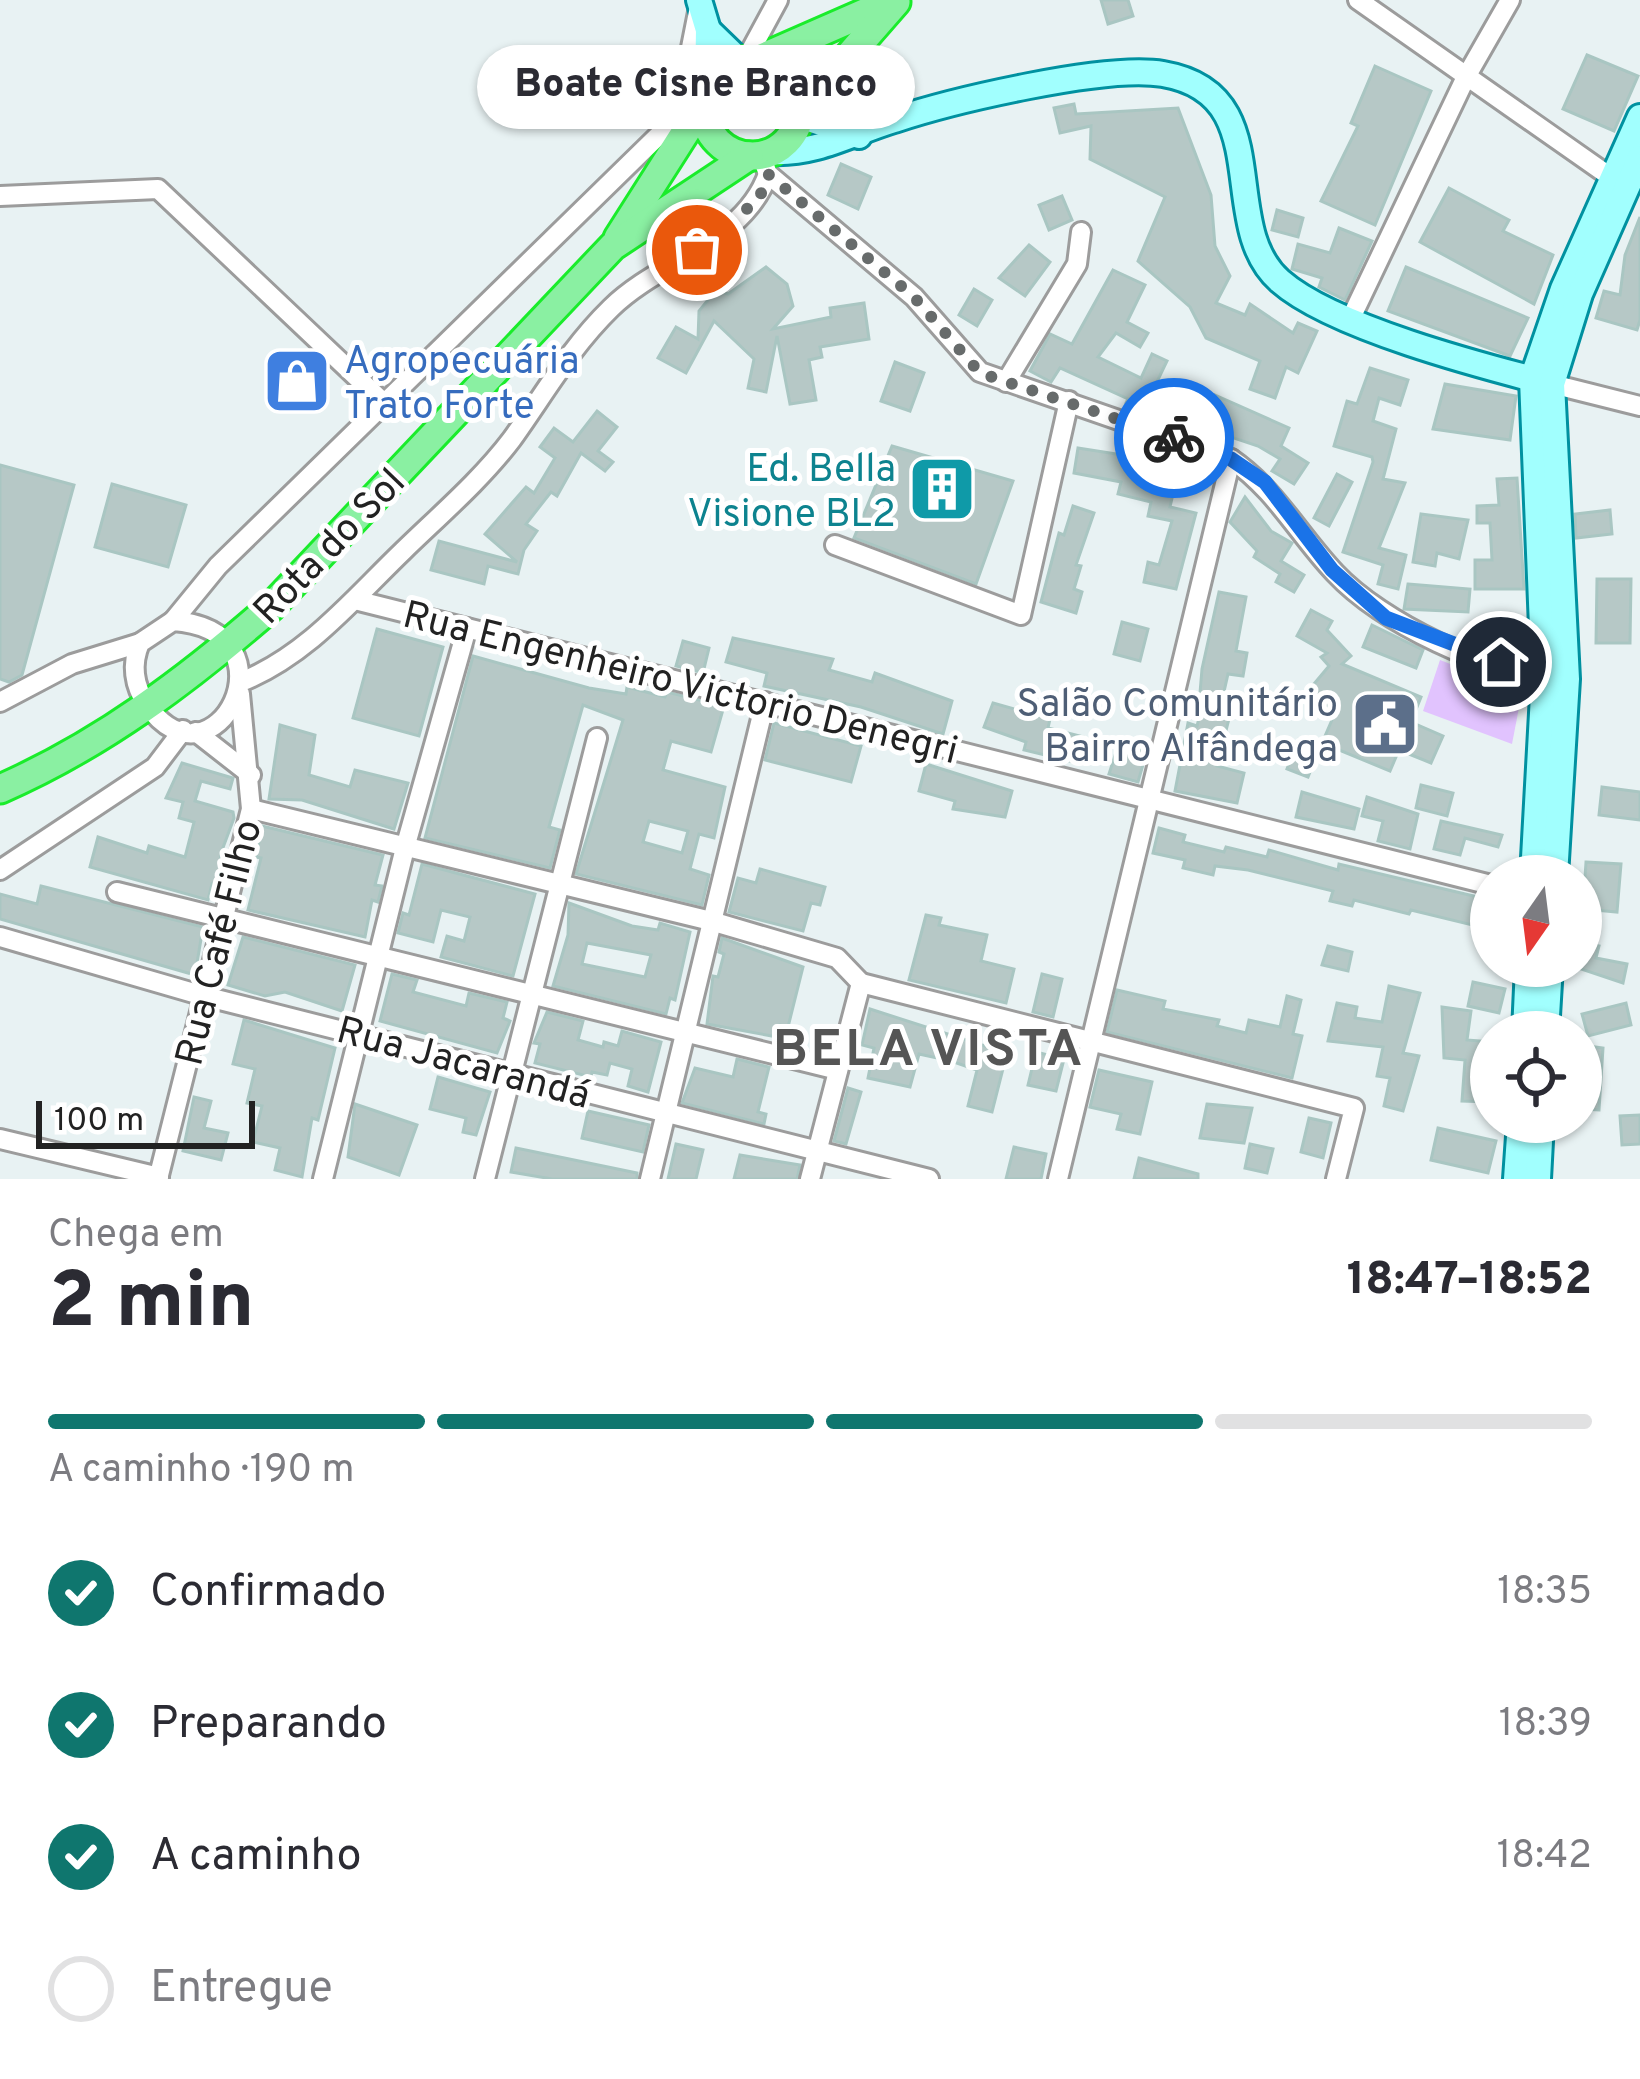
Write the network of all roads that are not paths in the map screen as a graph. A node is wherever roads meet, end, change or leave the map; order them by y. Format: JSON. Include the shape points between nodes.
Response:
{"nodes":[{"id":1,"x":778,"y":0,"type":"edge"},
{"id":2,"x":896,"y":0,"type":"edge"},
{"id":3,"x":1358,"y":0,"type":"edge"},
{"id":4,"x":1510,"y":0,"type":"edge"},
{"id":5,"x":700,"y":1,"type":"edge"},
{"id":6,"x":708,"y":30,"type":"junction"},
{"id":7,"x":748,"y":61,"type":"junction"},
{"id":8,"x":1466,"y":77,"type":"junction"},
{"id":9,"x":706,"y":96,"type":"junction"},
{"id":10,"x":800,"y":114,"type":"junction"},
{"id":11,"x":1640,"y":117,"type":"edge"},
{"id":12,"x":859,"y":136,"type":"junction"},
{"id":13,"x":1640,"y":158,"type":"edge"},
{"id":14,"x":763,"y":159,"type":"junction"},
{"id":15,"x":1618,"y":183,"type":"junction"},
{"id":16,"x":0,"y":196,"type":"edge"},
{"id":17,"x":1081,"y":232,"type":"dead end"},
{"id":18,"x":613,"y":246,"type":"junction"},
{"id":19,"x":1350,"y":320,"type":"junction"},
{"id":20,"x":1006,"y":382,"type":"junction"},
{"id":21,"x":1542,"y":382,"type":"junction"},
{"id":22,"x":1069,"y":401,"type":"junction"},
{"id":23,"x":386,"y":404,"type":"junction"},
{"id":24,"x":1640,"y":406,"type":"edge"},
{"id":25,"x":1231,"y":459,"type":"junction"},
{"id":26,"x":835,"y":545,"type":"dead end"},
{"id":27,"x":358,"y":601,"type":"junction"},
{"id":28,"x":172,"y":621,"type":"junction"},
{"id":29,"x":466,"y":628,"type":"junction"},
{"id":30,"x":140,"y":644,"type":"junction"},
{"id":31,"x":227,"y":646,"type":"junction"},
{"id":32,"x":72,"y":664,"type":"junction"},
{"id":33,"x":1555,"y":678,"type":"junction"},
{"id":34,"x":240,"y":688,"type":"junction"},
{"id":35,"x":142,"y":693,"type":"junction"},
{"id":36,"x":0,"y":702,"type":"edge"},
{"id":37,"x":765,"y":702,"type":"junction"},
{"id":38,"x":189,"y":731,"type":"junction"},
{"id":39,"x":597,"y":738,"type":"dead end"},
{"id":40,"x":251,"y":775,"type":"junction"},
{"id":41,"x":0,"y":789,"type":"edge"},
{"id":42,"x":1152,"y":799,"type":"junction"},
{"id":43,"x":251,"y":808,"type":"junction"},
{"id":44,"x":405,"y":848,"type":"junction"},
{"id":45,"x":1535,"y":855,"type":"edge"},
{"id":46,"x":1555,"y":855,"type":"edge"},
{"id":47,"x":0,"y":870,"type":"edge"},
{"id":48,"x":1470,"y":880,"type":"edge"},
{"id":49,"x":559,"y":887,"type":"junction"},
{"id":50,"x":117,"y":892,"type":"dead end"},
{"id":51,"x":224,"y":916,"type":"junction"},
{"id":52,"x":712,"y":921,"type":"junction"},
{"id":53,"x":0,"y":937,"type":"edge"},
{"id":54,"x":377,"y":955,"type":"junction"},
{"id":55,"x":861,"y":983,"type":"junction"},
{"id":56,"x":532,"y":995,"type":"junction"},
{"id":57,"x":204,"y":996,"type":"junction"},
{"id":58,"x":686,"y":1032,"type":"junction"},
{"id":59,"x":358,"y":1033,"type":"junction"},
{"id":60,"x":1093,"y":1044,"type":"junction"},
{"id":61,"x":838,"y":1070,"type":"junction"},
{"id":62,"x":512,"y":1074,"type":"junction"},
{"id":63,"x":667,"y":1114,"type":"junction"},
{"id":64,"x":0,"y":1139,"type":"edge"},
{"id":65,"x":1519,"y":1143,"type":"edge"},
{"id":66,"x":1540,"y":1143,"type":"edge"},
{"id":67,"x":818,"y":1151,"type":"junction"},
{"id":68,"x":159,"y":1178,"type":"edge"},
{"id":69,"x":323,"y":1179,"type":"edge"},
{"id":70,"x":485,"y":1179,"type":"edge"},
{"id":71,"x":650,"y":1179,"type":"edge"},
{"id":72,"x":810,"y":1179,"type":"edge"},
{"id":73,"x":929,"y":1179,"type":"edge"},
{"id":74,"x":1058,"y":1179,"type":"edge"},
{"id":75,"x":1336,"y":1179,"type":"edge"},
{"id":76,"x":1516,"y":1179,"type":"edge"},
{"id":77,"x":1538,"y":1179,"type":"edge"}],
"edges":[{"from":1,"to":7,"type":"street"},
{"from":2,"to":7,"type":"highway"},
{"from":2,"to":10,"type":"highway"},
{"from":3,"to":8,"type":"street"},
{"from":4,"to":8,"type":"street"},
{"from":5,"to":6,"type":"main road"},
{"from":5,"to":23,"type":"street","via":[[684,83],[662,132]]},
{"from":6,"to":7,"type":"main road"},
{"from":6,"to":9,"type":"main road"},
{"from":7,"to":9,"type":"highway","via":[[715,77]]},
{"from":7,"to":10,"type":"highway","via":[[789,78]]},
{"from":8,"to":15,"type":"street"},
{"from":8,"to":19,"type":"street"},
{"from":9,"to":14,"type":"highway","via":[[714,137]]},
{"from":9,"to":18,"type":"highway","name":"Rota do Sol"},
{"from":10,"to":12,"type":"main road"},
{"from":10,"to":14,"type":"highway","via":[[793,134]]},
{"from":11,"to":15,"type":"main road"},
{"from":12,"to":14,"type":"main road"},
{"from":12,"to":19,"type":"main road","via":[[991,94],[1129,74],[1195,85],[1234,128],[1260,256],[1299,297]]},
{"from":13,"to":15,"type":"main road"},
{"from":14,"to":18,"type":"highway","name":"Rota do Sol"},
{"from":14,"to":20,"type":"street","via":[[914,297],[967,361]]},
{"from":14,"to":27,"type":"street","via":[[759,199],[615,303],[562,359],[511,440]]},
{"from":15,"to":21,"type":"main road"},
{"from":16,"to":23,"type":"street","via":[[158,189]]},
{"from":17,"to":20,"type":"street","via":[[1077,264]]},
{"from":18,"to":31,"type":"highway","name":"Rota do Sol"},
{"from":19,"to":21,"type":"main road"},
{"from":20,"to":22,"type":"street"},
{"from":21,"to":24,"type":"street"},
{"from":21,"to":33,"type":"main road"},
{"from":22,"to":25,"type":"street"},
{"from":22,"to":26,"type":"street","via":[[1021,616]]},
{"from":23,"to":28,"type":"street"},
{"from":25,"to":33,"type":"street","via":[[1265,482],[1332,570],[1386,618]]},
{"from":25,"to":42,"type":"street"},
{"from":27,"to":29,"type":"street","name":"Rua Engenheiro Victorio Denegri"},
{"from":27,"to":34,"type":"street"},
{"from":28,"to":30,"type":"street"},
{"from":28,"to":31,"type":"street","via":[[194,622]]},
{"from":29,"to":37,"type":"street","name":"Rua Engenheiro Victorio Denegri"},
{"from":29,"to":44,"type":"street"},
{"from":30,"to":32,"type":"street"},
{"from":30,"to":35,"type":"street"},
{"from":31,"to":34,"type":"street","name":"Rua Café Filho"},
{"from":31,"to":35,"type":"highway","name":"Rota do Sol"},
{"from":32,"to":35,"type":"street","name":"Rua Café Filho","via":[[109,663]]},
{"from":32,"to":36,"type":"street"},
{"from":33,"to":45,"type":"main road"},
{"from":33,"to":46,"type":"main road"},
{"from":34,"to":38,"type":"street","via":[[232,713]]},
{"from":34,"to":40,"type":"street","name":"Rua Café Filho"},
{"from":35,"to":38,"type":"street","name":"Rua Café Filho"},
{"from":35,"to":41,"type":"highway","name":"Rota do Sol","via":[[84,747]]},
{"from":37,"to":42,"type":"street","name":"Rua Engenheiro Victorio Denegri"},
{"from":37,"to":52,"type":"street"},
{"from":38,"to":40,"type":"street","name":"Rua Café Filho"},
{"from":38,"to":47,"type":"street","via":[[154,767]]},
{"from":39,"to":49,"type":"street"},
{"from":40,"to":43,"type":"street","name":"Rua Café Filho"},
{"from":42,"to":48,"type":"street","name":"Rua Engenheiro Victorio Denegri"},
{"from":42,"to":60,"type":"street"},
{"from":43,"to":44,"type":"street"},
{"from":43,"to":51,"type":"street","name":"Rua Café Filho"},
{"from":44,"to":49,"type":"street"},
{"from":44,"to":54,"type":"street"},
{"from":49,"to":52,"type":"street"},
{"from":49,"to":56,"type":"street"},
{"from":50,"to":51,"type":"street"},
{"from":51,"to":54,"type":"street"},
{"from":51,"to":57,"type":"street","name":"Rua Café Filho"},
{"from":52,"to":55,"type":"street","via":[[837,958]]},
{"from":52,"to":58,"type":"street"},
{"from":53,"to":57,"type":"street","name":"Rua Jacarandá"},
{"from":54,"to":56,"type":"street"},
{"from":54,"to":59,"type":"street"},
{"from":55,"to":60,"type":"street"},
{"from":55,"to":61,"type":"street"},
{"from":56,"to":58,"type":"street"},
{"from":56,"to":62,"type":"street"},
{"from":57,"to":59,"type":"street","name":"Rua Jacarandá"},
{"from":57,"to":68,"type":"street","name":"Rua Café Filho"},
{"from":58,"to":61,"type":"street"},
{"from":58,"to":63,"type":"street"},
{"from":59,"to":62,"type":"street","name":"Rua Jacarandá"},
{"from":59,"to":69,"type":"street"},
{"from":60,"to":74,"type":"street"},
{"from":60,"to":75,"type":"street","via":[[1354,1108]]},
{"from":61,"to":67,"type":"street"},
{"from":62,"to":63,"type":"street","name":"Rua Jacarandá"},
{"from":62,"to":70,"type":"street"},
{"from":63,"to":67,"type":"street","name":"Rua Jacarandá"},
{"from":63,"to":71,"type":"street"},
{"from":64,"to":68,"type":"street"},
{"from":65,"to":76,"type":"main road"},
{"from":66,"to":77,"type":"main road"},
{"from":67,"to":72,"type":"street"},
{"from":67,"to":73,"type":"street","name":"Rua Jacarandá"}]}
